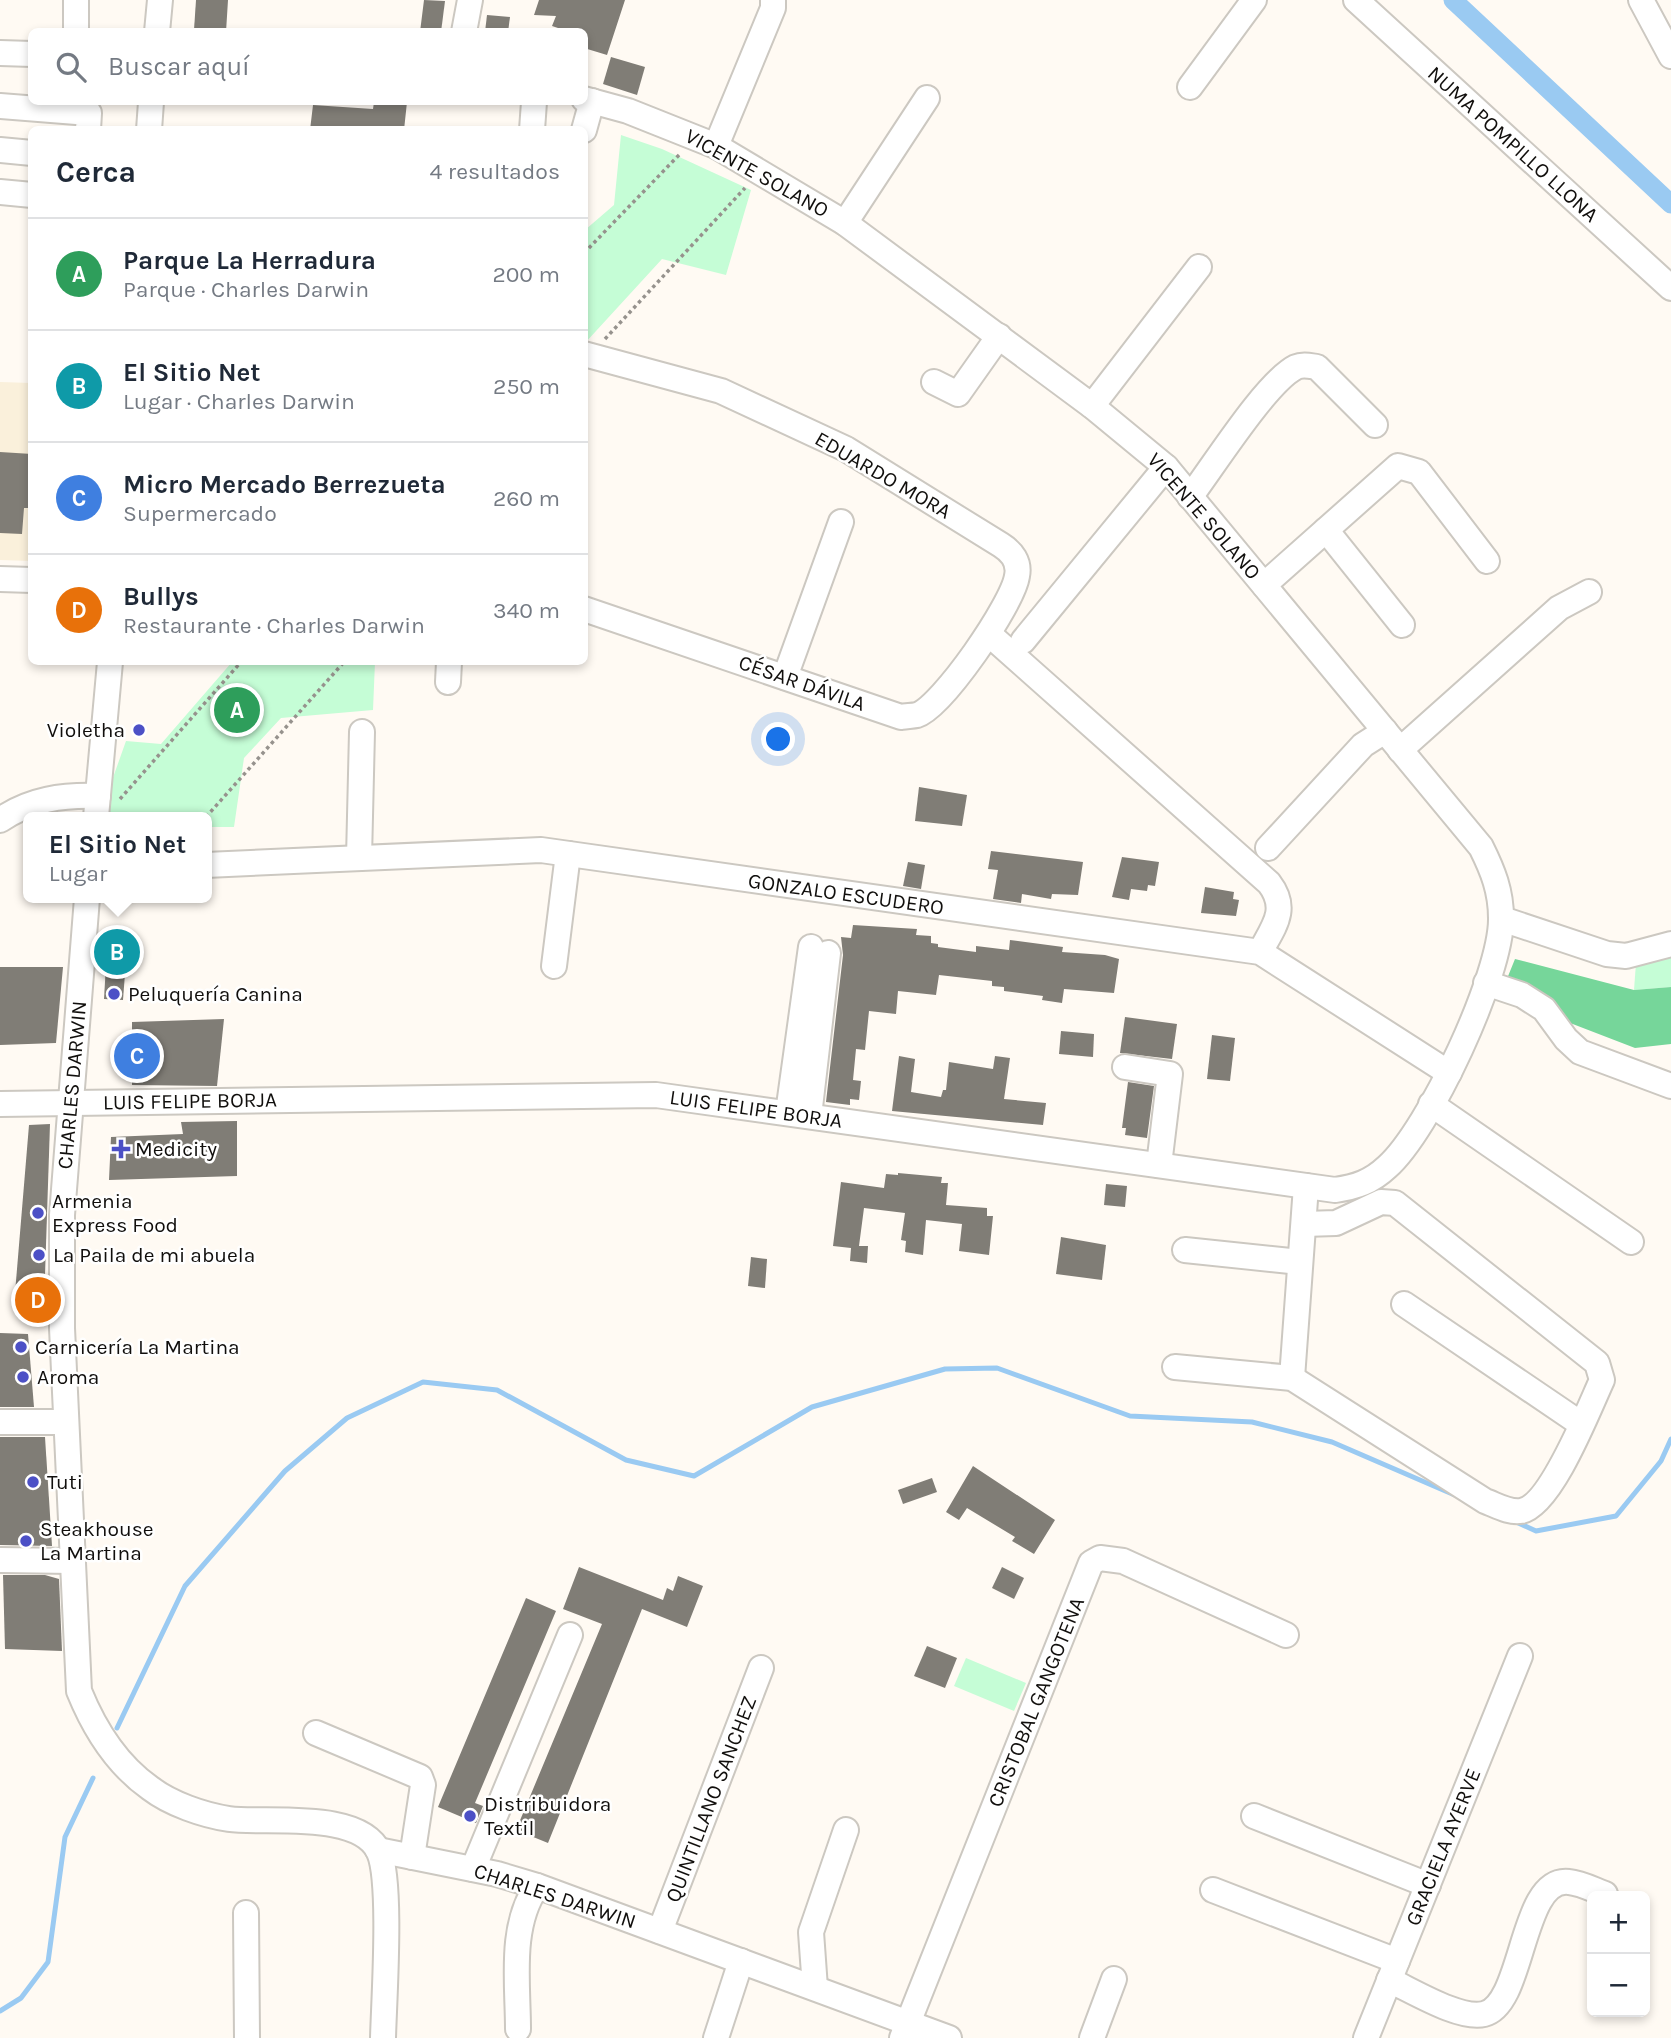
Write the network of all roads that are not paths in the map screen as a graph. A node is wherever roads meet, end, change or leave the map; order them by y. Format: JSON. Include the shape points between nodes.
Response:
{"nodes":[{"id":1,"x":76,"y":0,"type":"edge"},
{"id":2,"x":160,"y":0,"type":"edge"},
{"id":3,"x":470,"y":0,"type":"edge"},
{"id":4,"x":773,"y":0,"type":"edge"},
{"id":5,"x":1255,"y":0,"type":"edge"},
{"id":6,"x":1356,"y":0,"type":"edge"},
{"id":7,"x":1641,"y":0,"type":"edge"},
{"id":8,"x":76,"y":28,"type":"edge"},
{"id":9,"x":157,"y":28,"type":"edge"},
{"id":10,"x":465,"y":28,"type":"edge"},
{"id":11,"x":0,"y":53,"type":"edge"},
{"id":12,"x":28,"y":54,"type":"edge"},
{"id":13,"x":1671,"y":56,"type":"edge"},
{"id":14,"x":1190,"y":87,"type":"dead end"},
{"id":15,"x":927,"y":98,"type":"dead end"},
{"id":16,"x":588,"y":100,"type":"edge"},
{"id":17,"x":151,"y":105,"type":"edge"},
{"id":18,"x":534,"y":105,"type":"edge"},
{"id":19,"x":587,"y":105,"type":"edge"},
{"id":20,"x":0,"y":106,"type":"edge"},
{"id":21,"x":88,"y":126,"type":"edge"},
{"id":22,"x":149,"y":126,"type":"edge"},
{"id":23,"x":532,"y":126,"type":"edge"},
{"id":24,"x":585,"y":126,"type":"edge"},
{"id":25,"x":706,"y":141,"type":"junction"},
{"id":26,"x":0,"y":150,"type":"edge"},
{"id":27,"x":28,"y":153,"type":"edge"},
{"id":28,"x":0,"y":192,"type":"edge"},
{"id":29,"x":28,"y":195,"type":"edge"},
{"id":30,"x":845,"y":223,"type":"junction"},
{"id":31,"x":1199,"y":267,"type":"dead end"},
{"id":32,"x":1671,"y":288,"type":"edge"},
{"id":33,"x":999,"y":336,"type":"junction"},
{"id":34,"x":588,"y":354,"type":"edge"},
{"id":35,"x":934,"y":382,"type":"dead end"},
{"id":36,"x":1092,"y":406,"type":"junction"},
{"id":37,"x":1375,"y":425,"type":"dead end"},
{"id":38,"x":1166,"y":467,"type":"junction"},
{"id":39,"x":1191,"y":497,"type":"junction"},
{"id":40,"x":841,"y":522,"type":"dead end"},
{"id":41,"x":1326,"y":530,"type":"junction"},
{"id":42,"x":1487,"y":561,"type":"dead end"},
{"id":43,"x":0,"y":579,"type":"edge"},
{"id":44,"x":28,"y":580,"type":"edge"},
{"id":45,"x":1264,"y":585,"type":"junction"},
{"id":46,"x":1589,"y":592,"type":"dead end"},
{"id":47,"x":588,"y":610,"type":"edge"},
{"id":48,"x":1402,"y":625,"type":"dead end"},
{"id":49,"x":990,"y":635,"type":"junction"},
{"id":50,"x":1023,"y":641,"type":"dead end"},
{"id":51,"x":110,"y":665,"type":"edge"},
{"id":52,"x":785,"y":677,"type":"junction"},
{"id":53,"x":362,"y":733,"type":"dead end"},
{"id":54,"x":1392,"y":740,"type":"junction"},
{"id":55,"x":102,"y":807,"type":"edge"},
{"id":56,"x":0,"y":820,"type":"edge"},
{"id":57,"x":1268,"y":848,"type":"dead end"},
{"id":58,"x":568,"y":854,"type":"junction"},
{"id":59,"x":359,"y":858,"type":"junction"},
{"id":60,"x":212,"y":865,"type":"edge"},
{"id":61,"x":87,"y":903,"type":"edge"},
{"id":62,"x":1502,"y":919,"type":"junction"},
{"id":63,"x":1671,"y":944,"type":"edge"},
{"id":64,"x":820,"y":950,"type":"dead end"},
{"id":65,"x":1261,"y":952,"type":"junction"},
{"id":66,"x":554,"y":966,"type":"dead end"},
{"id":67,"x":1486,"y":983,"type":"junction"},
{"id":68,"x":1125,"y":1067,"type":"dead end"},
{"id":69,"x":1449,"y":1073,"type":"junction"},
{"id":70,"x":1671,"y":1086,"type":"edge"},
{"id":71,"x":70,"y":1103,"type":"junction"},
{"id":72,"x":0,"y":1104,"type":"edge"},
{"id":73,"x":1431,"y":1104,"type":"junction"},
{"id":74,"x":798,"y":1115,"type":"junction"},
{"id":75,"x":1159,"y":1165,"type":"junction"},
{"id":76,"x":1307,"y":1186,"type":"junction"},
{"id":77,"x":1304,"y":1224,"type":"junction"},
{"id":78,"x":1631,"y":1242,"type":"dead end"},
{"id":79,"x":1185,"y":1250,"type":"dead end"},
{"id":80,"x":1300,"y":1262,"type":"junction"},
{"id":81,"x":1404,"y":1304,"type":"dead end"},
{"id":82,"x":1175,"y":1367,"type":"dead end"},
{"id":83,"x":1292,"y":1378,"type":"junction"},
{"id":84,"x":0,"y":1422,"type":"edge"},
{"id":85,"x":66,"y":1422,"type":"junction"},
{"id":86,"x":1581,"y":1424,"type":"junction"},
{"id":87,"x":0,"y":1560,"type":"edge"},
{"id":88,"x":73,"y":1561,"type":"junction"},
{"id":89,"x":570,"y":1635,"type":"dead end"},
{"id":90,"x":1286,"y":1635,"type":"dead end"},
{"id":91,"x":1520,"y":1656,"type":"dead end"},
{"id":92,"x":761,"y":1668,"type":"dead end"},
{"id":93,"x":316,"y":1732,"type":"dead end"},
{"id":94,"x":1254,"y":1816,"type":"dead end"},
{"id":95,"x":846,"y":1830,"type":"dead end"},
{"id":96,"x":378,"y":1850,"type":"junction"},
{"id":97,"x":412,"y":1857,"type":"junction"},
{"id":98,"x":473,"y":1869,"type":"junction"},
{"id":99,"x":1428,"y":1885,"type":"junction"},
{"id":100,"x":537,"y":1886,"type":"junction"},
{"id":101,"x":1213,"y":1890,"type":"dead end"},
{"id":102,"x":1596,"y":1891,"type":"edge"},
{"id":103,"x":246,"y":1913,"type":"dead end"},
{"id":104,"x":660,"y":1931,"type":"junction"},
{"id":105,"x":741,"y":1961,"type":"junction"},
{"id":106,"x":1393,"y":1970,"type":"junction"},
{"id":107,"x":1114,"y":1979,"type":"dead end"},
{"id":108,"x":815,"y":1988,"type":"junction"},
{"id":109,"x":518,"y":2029,"type":"dead end"},
{"id":110,"x":904,"y":2030,"type":"edge"},
{"id":111,"x":247,"y":2038,"type":"edge"},
{"id":112,"x":383,"y":2038,"type":"edge"},
{"id":113,"x":716,"y":2038,"type":"edge"},
{"id":114,"x":949,"y":2038,"type":"edge"},
{"id":115,"x":1092,"y":2038,"type":"edge"},
{"id":116,"x":1366,"y":2038,"type":"edge"}],
"edges":[{"from":1,"to":8,"type":"street"},
{"from":2,"to":9,"type":"street"},
{"from":3,"to":10,"type":"street"},
{"from":4,"to":25,"type":"street"},
{"from":5,"to":14,"type":"street"},
{"from":6,"to":32,"type":"street","name":"NUMA POMPILLO LLONA"},
{"from":7,"to":13,"type":"street"},
{"from":11,"to":12,"type":"street"},
{"from":15,"to":30,"type":"street"},
{"from":16,"to":25,"type":"street","name":"VICENTE SOLANO"},
{"from":17,"to":22,"type":"street"},
{"from":18,"to":23,"type":"street"},
{"from":19,"to":24,"type":"street"},
{"from":20,"to":21,"type":"street","via":[[89,113]]},
{"from":25,"to":30,"type":"street","name":"VICENTE SOLANO"},
{"from":26,"to":27,"type":"street"},
{"from":28,"to":29,"type":"street"},
{"from":30,"to":33,"type":"street","name":"VICENTE SOLANO"},
{"from":31,"to":36,"type":"street"},
{"from":33,"to":35,"type":"street","via":[[958,394]]},
{"from":33,"to":36,"type":"street","name":"VICENTE SOLANO"},
{"from":34,"to":49,"type":"street","name":"EDUARDO MORA","via":[[721,391],[833,443],[1001,544],[1015,559],[1017,578]]},
{"from":36,"to":38,"type":"street","name":"VICENTE SOLANO"},
{"from":37,"to":39,"type":"street","via":[[1318,367],[1297,366],[1262,400]]},
{"from":38,"to":39,"type":"street","name":"VICENTE SOLANO"},
{"from":38,"to":50,"type":"street"},
{"from":39,"to":45,"type":"street","name":"VICENTE SOLANO"},
{"from":40,"to":52,"type":"street"},
{"from":41,"to":42,"type":"street","via":[[1398,466],[1408,467],[1419,472]]},
{"from":41,"to":45,"type":"street"},
{"from":41,"to":48,"type":"street"},
{"from":43,"to":44,"type":"street"},
{"from":45,"to":54,"type":"street","name":"VICENTE SOLANO"},
{"from":46,"to":54,"type":"street","via":[[1559,608]]},
{"from":47,"to":52,"type":"street","name":"CÉSAR DÁVILA"},
{"from":49,"to":52,"type":"street","name":"CÉSAR DÁVILA","via":[[919,715],[901,717]]},
{"from":49,"to":65,"type":"street","via":[[1269,883],[1281,912]]},
{"from":51,"to":55,"type":"street"},
{"from":53,"to":59,"type":"street"},
{"from":54,"to":57,"type":"street","via":[[1351,757]]},
{"from":54,"to":62,"type":"street","name":"VICENTE SOLANO","via":[[1481,847],[1498,881]]},
{"from":55,"to":56,"type":"street","via":[[58,796],[15,810]]},
{"from":58,"to":59,"type":"street","name":"GONZALO ESCUDERO","via":[[541,850]]},
{"from":58,"to":65,"type":"street","name":"GONZALO ESCUDERO"},
{"from":58,"to":66,"type":"street"},
{"from":59,"to":60,"type":"street","name":"GONZALO ESCUDERO"},
{"from":61,"to":71,"type":"street","name":"CHARLES DARWIN"},
{"from":62,"to":63,"type":"street","via":[[1607,954],[1626,956]]},
{"from":62,"to":67,"type":"street","name":"VICENTE SOLANO"},
{"from":64,"to":74,"type":"street"},
{"from":65,"to":69,"type":"street","name":"GONZALO ESCUDERO"},
{"from":67,"to":69,"type":"street","name":"VICENTE SOLANO"},
{"from":67,"to":70,"type":"street","via":[[1522,995],[1544,1009],[1580,1052]]},
{"from":68,"to":75,"type":"street","via":[[1170,1074]]},
{"from":69,"to":73,"type":"street","name":"LUIS FELIPE BORJA"},
{"from":71,"to":72,"type":"street","name":"LUIS FELIPE BORJA"},
{"from":71,"to":74,"type":"street","name":"LUIS FELIPE BORJA","via":[[656,1095]]},
{"from":71,"to":85,"type":"street","name":"CHARLES DARWIN","via":[[62,1214]]},
{"from":73,"to":76,"type":"street","name":"LUIS FELIPE BORJA","via":[[1408,1143],[1370,1181],[1335,1190]]},
{"from":73,"to":78,"type":"street"},
{"from":74,"to":75,"type":"street","name":"LUIS FELIPE BORJA"},
{"from":75,"to":76,"type":"street","name":"LUIS FELIPE BORJA"},
{"from":76,"to":77,"type":"street"},
{"from":77,"to":80,"type":"street"},
{"from":77,"to":86,"type":"street","via":[[1336,1223],[1381,1202],[1395,1203],[1597,1363],[1602,1380]]},
{"from":79,"to":80,"type":"street"},
{"from":80,"to":83,"type":"street"},
{"from":81,"to":86,"type":"street"},
{"from":82,"to":83,"type":"street"},
{"from":83,"to":86,"type":"street","via":[[1506,1510],[1520,1512],[1546,1492]]},
{"from":84,"to":85,"type":"street"},
{"from":85,"to":88,"type":"street","name":"CHARLES DARWIN"},
{"from":87,"to":88,"type":"street"},
{"from":88,"to":96,"type":"street","name":"CHARLES DARWIN","via":[[79,1691],[92,1724],[131,1773],[152,1789],[199,1811],[229,1819],[350,1828]]},
{"from":89,"to":98,"type":"street"},
{"from":90,"to":110,"type":"street","name":"CRISTOBAL GANGOTENA","via":[[1123,1561],[1100,1558],[1091,1563]]},
{"from":91,"to":99,"type":"street","name":"GRACIELA AYERVE"},
{"from":92,"to":104,"type":"street","name":"QUINTILLANO SANCHEZ"},
{"from":93,"to":97,"type":"street","via":[[420,1777],[423,1785]]},
{"from":94,"to":99,"type":"street"},
{"from":95,"to":108,"type":"street","via":[[811,1932]]},
{"from":96,"to":97,"type":"street","name":"CHARLES DARWIN"},
{"from":96,"to":112,"type":"street","via":[[384,1881]]},
{"from":97,"to":98,"type":"street","name":"CHARLES DARWIN"},
{"from":98,"to":100,"type":"street","name":"CHARLES DARWIN"},
{"from":99,"to":106,"type":"street","name":"GRACIELA AYERVE"},
{"from":100,"to":104,"type":"street","name":"CHARLES DARWIN"},
{"from":100,"to":109,"type":"street","via":[[520,1930]]},
{"from":101,"to":106,"type":"street"},
{"from":102,"to":106,"type":"street","via":[[1567,1881],[1549,1888],[1539,1900],[1502,1997],[1491,2011],[1465,2013]]},
{"from":103,"to":111,"type":"street"},
{"from":104,"to":105,"type":"street","name":"CHARLES DARWIN"},
{"from":105,"to":108,"type":"street","name":"CHARLES DARWIN"},
{"from":105,"to":113,"type":"street"},
{"from":106,"to":116,"type":"street","name":"GRACIELA AYERVE"},
{"from":107,"to":115,"type":"street"},
{"from":108,"to":110,"type":"street","name":"CHARLES DARWIN"},
{"from":110,"to":114,"type":"street","name":"CHARLES DARWIN"}]}
